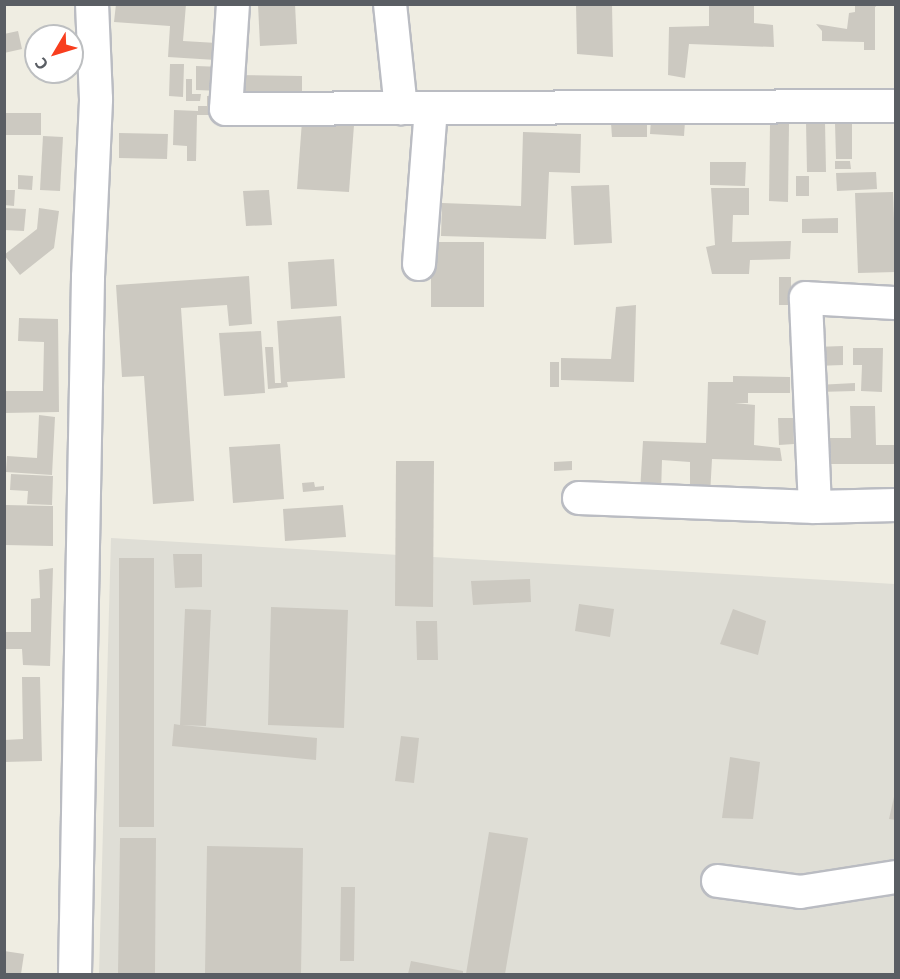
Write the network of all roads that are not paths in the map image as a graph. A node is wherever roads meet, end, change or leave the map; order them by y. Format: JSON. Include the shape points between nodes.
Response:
{"nodes":[{"id":1,"x":92,"y":4,"type":"edge"},
{"id":2,"x":233,"y":4,"type":"edge"},
{"id":3,"x":390,"y":4,"type":"edge"},
{"id":4,"x":896,"y":106,"type":"edge"},
{"id":5,"x":416,"y":108,"type":"junction"},
{"id":6,"x":418,"y":264,"type":"dead end"},
{"id":7,"x":896,"y":303,"type":"edge"},
{"id":8,"x":579,"y":498,"type":"dead end"},
{"id":9,"x":896,"y":505,"type":"edge"},
{"id":10,"x":815,"y":507,"type":"junction"},
{"id":11,"x":896,"y":877,"type":"edge"},
{"id":12,"x":717,"y":881,"type":"dead end"},
{"id":13,"x":75,"y":975,"type":"edge"}],
"edges":[{"from":1,"to":13,"type":"street","via":[[96,99],[88,278]]},
{"from":2,"to":5,"type":"street","via":[[226,109]]},
{"from":3,"to":5,"type":"street"},
{"from":4,"to":5,"type":"street"},
{"from":5,"to":6,"type":"street"},
{"from":7,"to":10,"type":"street","via":[[806,298]]},
{"from":8,"to":10,"type":"street"},
{"from":9,"to":10,"type":"street"},
{"from":11,"to":12,"type":"street","via":[[800,892]]}]}
